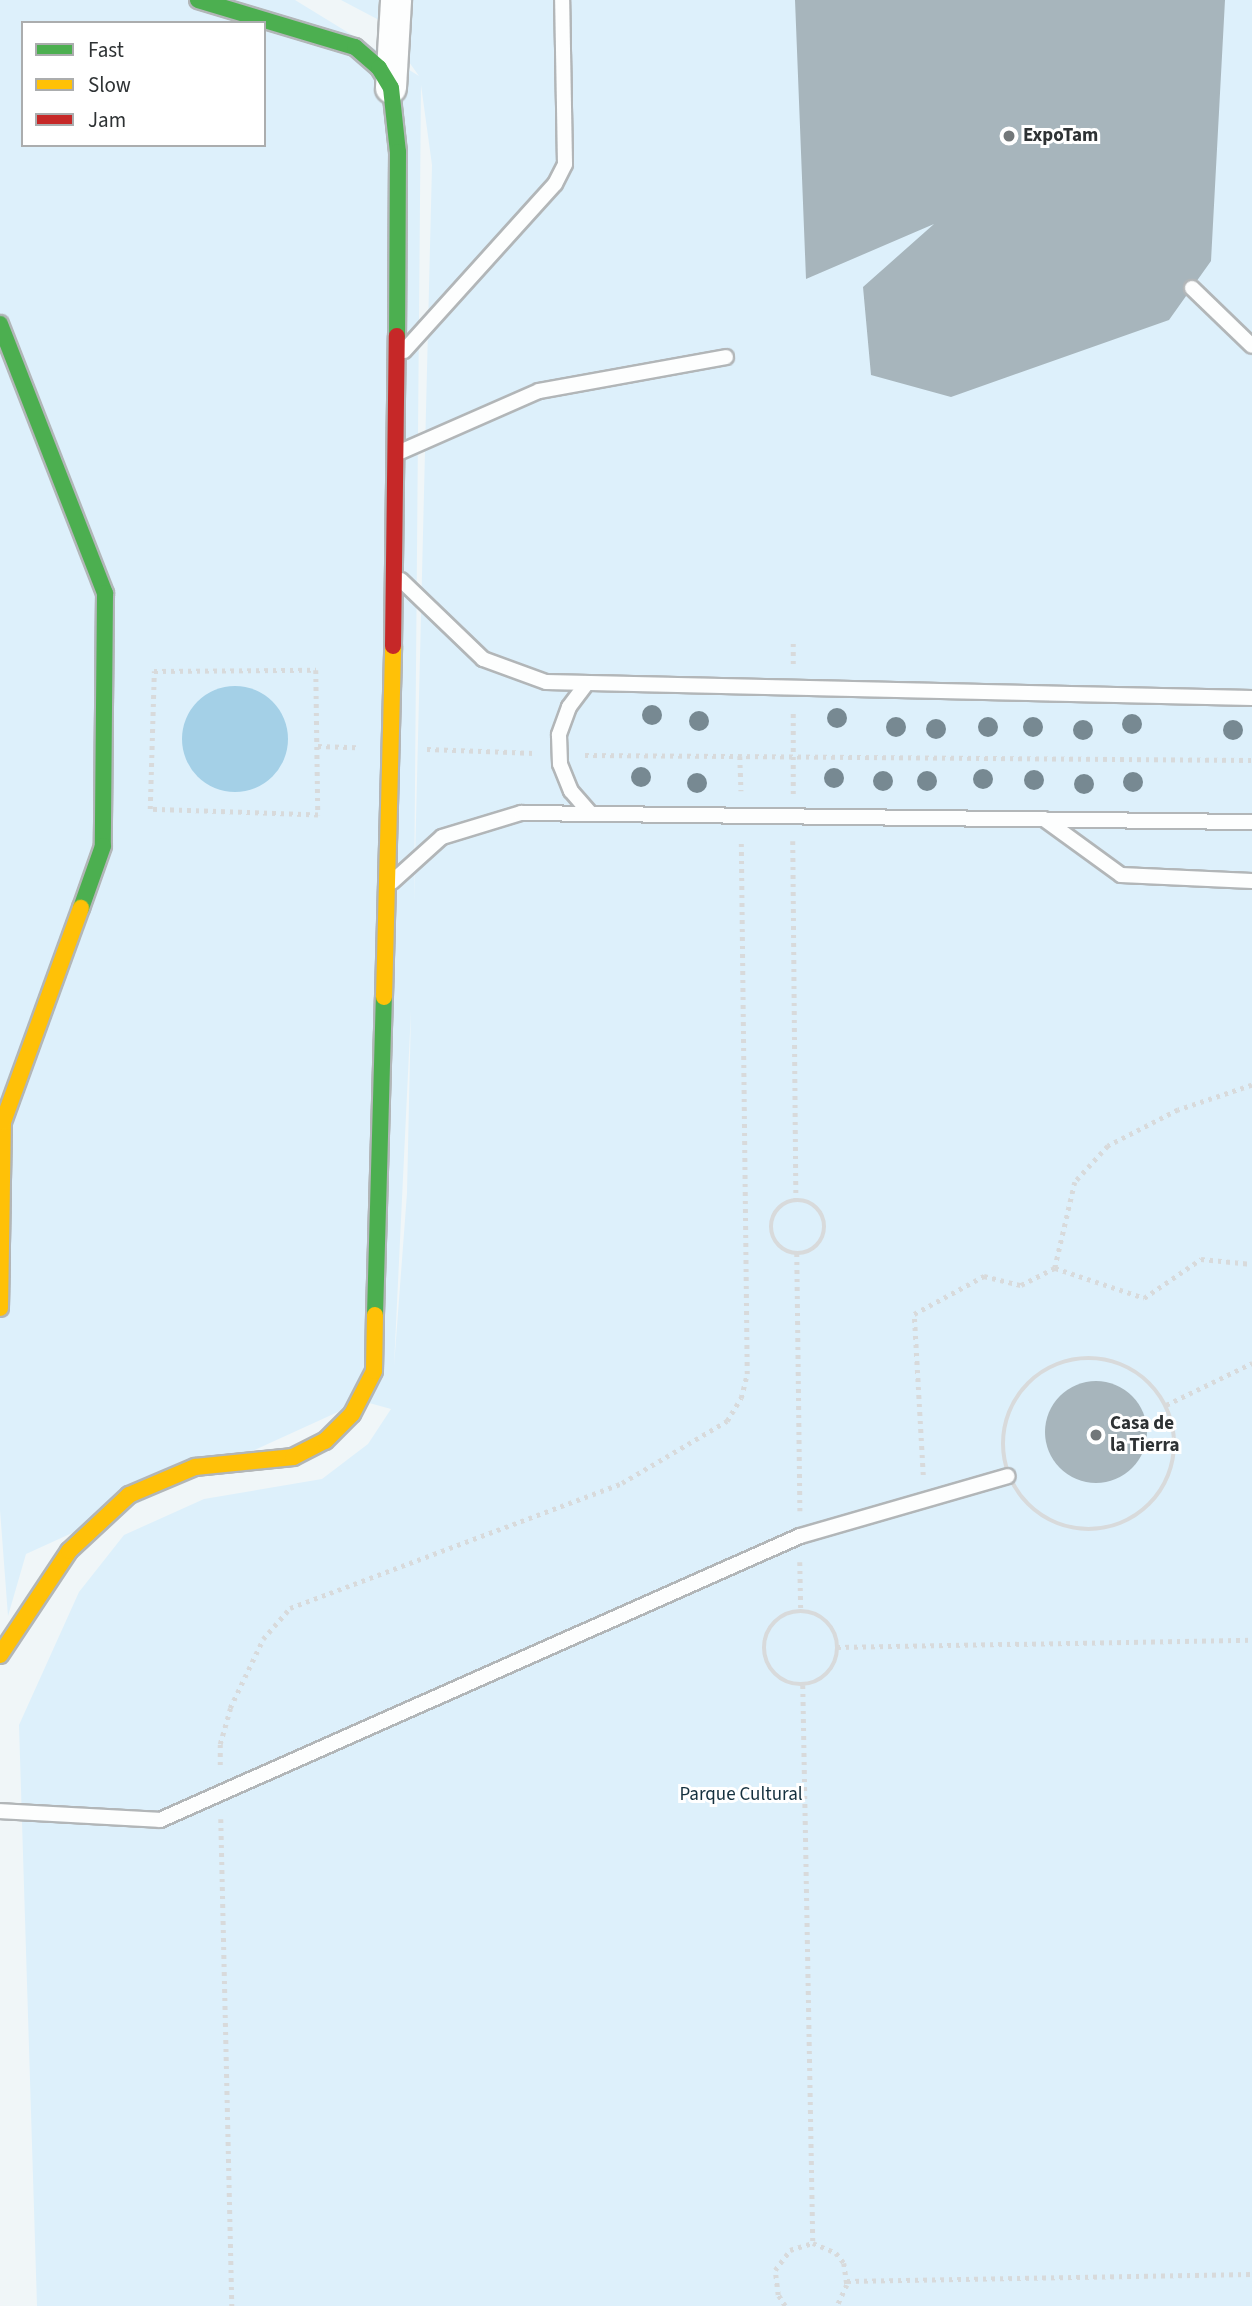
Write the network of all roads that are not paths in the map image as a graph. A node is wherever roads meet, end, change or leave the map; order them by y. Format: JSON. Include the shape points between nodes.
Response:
{"nodes":[{"id":1,"x":198,"y":0,"type":"edge"},
{"id":2,"x":396,"y":0,"type":"edge"},
{"id":3,"x":562,"y":0,"type":"edge"},
{"id":4,"x":391,"y":88,"type":"junction"},
{"id":5,"x":1192,"y":288,"type":"dead end"},
{"id":6,"x":0,"y":324,"type":"edge"},
{"id":7,"x":1252,"y":345,"type":"edge"},
{"id":8,"x":726,"y":357,"type":"dead end"},
{"id":9,"x":396,"y":360,"type":"junction"},
{"id":10,"x":396,"y":453,"type":"junction"},
{"id":11,"x":395,"y":574,"type":"junction"},
{"id":12,"x":586,"y":683,"type":"junction"},
{"id":13,"x":1252,"y":698,"type":"edge"},
{"id":14,"x":590,"y":813,"type":"junction"},
{"id":15,"x":1044,"y":819,"type":"junction"},
{"id":16,"x":1252,"y":822,"type":"edge"},
{"id":17,"x":1252,"y":881,"type":"edge"},
{"id":18,"x":383,"y":890,"type":"junction"},
{"id":19,"x":0,"y":1308,"type":"edge"},
{"id":20,"x":1008,"y":1476,"type":"road end"},
{"id":21,"x":0,"y":1655,"type":"edge"},
{"id":22,"x":0,"y":1811,"type":"edge"}],
"edges":[{"from":1,"to":4,"type":"street","via":[[355,47],[379,68]]},
{"from":2,"to":4,"type":"street"},
{"from":3,"to":9,"type":"lane","via":[[565,164],[555,184]]},
{"from":4,"to":9,"type":"street","via":[[398,152]]},
{"from":5,"to":7,"type":"lane"},
{"from":6,"to":19,"type":"street","via":[[105,593],[105,620],[103,846],[3,1122]]},
{"from":8,"to":10,"type":"lane","via":[[539,391]]},
{"from":9,"to":10,"type":"street"},
{"from":10,"to":11,"type":"street"},
{"from":11,"to":12,"type":"lane","via":[[483,659],[546,682]]},
{"from":11,"to":18,"type":"street"},
{"from":12,"to":13,"type":"lane"},
{"from":12,"to":14,"type":"lane","via":[[569,707],[559,734],[571,791]]},
{"from":14,"to":15,"type":"lane"},
{"from":14,"to":18,"type":"lane","via":[[522,813],[442,837]]},
{"from":15,"to":16,"type":"lane"},
{"from":15,"to":17,"type":"lane","via":[[1121,875]]},
{"from":18,"to":21,"type":"street","via":[[374,1371],[367,1392],[325,1441],[293,1457],[195,1467],[129,1495],[69,1551]]},
{"from":20,"to":22,"type":"lane","via":[[800,1536],[160,1820]]}]}
